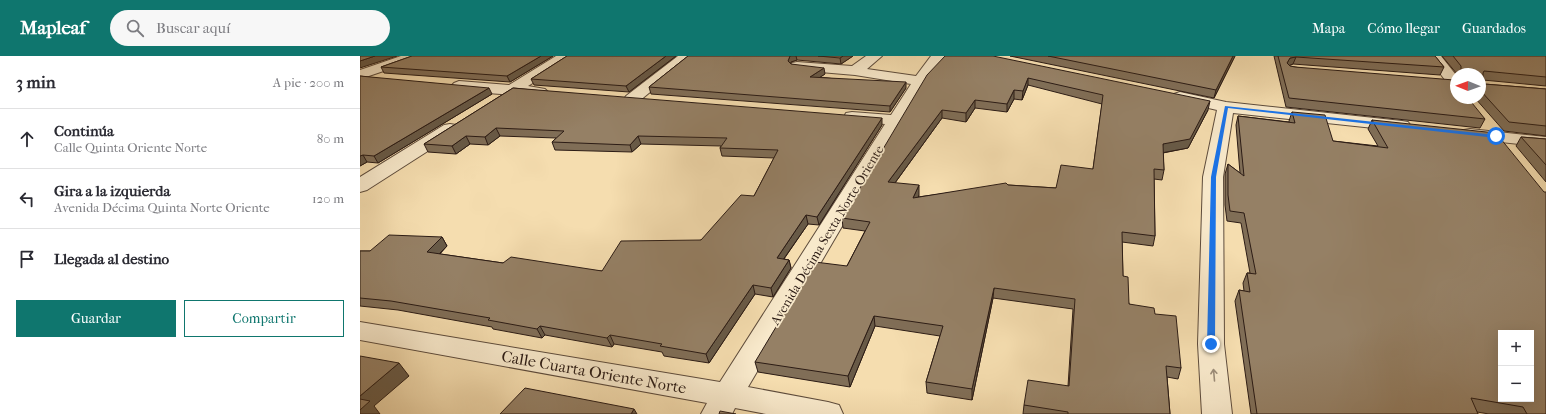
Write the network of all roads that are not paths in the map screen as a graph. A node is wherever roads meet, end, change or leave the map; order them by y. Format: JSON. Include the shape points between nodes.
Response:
{"nodes":[{"id":1,"x":414,"y":56,"type":"edge"},
{"id":2,"x":566,"y":56,"type":"edge"},
{"id":3,"x":687,"y":56,"type":"edge"},
{"id":4,"x":875,"y":56,"type":"edge"},
{"id":5,"x":938,"y":56,"type":"edge"},
{"id":6,"x":1434,"y":56,"type":"edge"},
{"id":7,"x":797,"y":66,"type":"edge"},
{"id":8,"x":855,"y":71,"type":"junction"},
{"id":9,"x":360,"y":76,"type":"edge"},
{"id":10,"x":1450,"y":77,"type":"edge"},
{"id":11,"x":390,"y":80,"type":"edge"},
{"id":12,"x":920,"y":81,"type":"junction"},
{"id":13,"x":1439,"y":82,"type":"edge"},
{"id":14,"x":1450,"y":83,"type":"edge"},
{"id":15,"x":443,"y":84,"type":"edge"},
{"id":16,"x":512,"y":90,"type":"junction"},
{"id":17,"x":557,"y":94,"type":"edge"},
{"id":18,"x":1166,"y":94,"type":"edge"},
{"id":19,"x":655,"y":101,"type":"edge"},
{"id":20,"x":492,"y":103,"type":"edge"},
{"id":21,"x":1226,"y":107,"type":"junction"},
{"id":22,"x":834,"y":115,"type":"edge"},
{"id":23,"x":465,"y":119,"type":"edge"},
{"id":24,"x":897,"y":120,"type":"junction"},
{"id":25,"x":1483,"y":120,"type":"edge"},
{"id":26,"x":1416,"y":128,"type":"edge"},
{"id":27,"x":1456,"y":132,"type":"edge"},
{"id":28,"x":1496,"y":136,"type":"junction"},
{"id":29,"x":1546,"y":142,"type":"edge"},
{"id":30,"x":1511,"y":154,"type":"edge"},
{"id":31,"x":360,"y":186,"type":"edge"},
{"id":32,"x":360,"y":331,"type":"edge"},
{"id":33,"x":722,"y":404,"type":"edge"},
{"id":34,"x":828,"y":414,"type":"edge"},
{"id":35,"x":1218,"y":414,"type":"edge"}],
"edges":[{"from":1,"to":9,"type":"street"},
{"from":2,"to":16,"type":"street"},
{"from":3,"to":19,"type":"street","via":[[624,99]]},
{"from":4,"to":8,"type":"street"},
{"from":5,"to":12,"type":"street","name":"Avenida Décima Sexta Norte Oriente"},
{"from":6,"to":10,"type":"street"},
{"from":7,"to":8,"type":"street"},
{"from":8,"to":12,"type":"street"},
{"from":9,"to":11,"type":"street"},
{"from":12,"to":24,"type":"street","name":"Avenida Décima Sexta Norte Oriente"},
{"from":13,"to":14,"type":"street"},
{"from":15,"to":16,"type":"street"},
{"from":16,"to":17,"type":"street"},
{"from":16,"to":20,"type":"street"},
{"from":18,"to":21,"type":"street"},
{"from":21,"to":26,"type":"street"},
{"from":35,"to":21,"type":"street","one_way":true,"via":[[1211,344],[1213,177]]},
{"from":22,"to":24,"type":"street"},
{"from":23,"to":31,"type":"street"},
{"from":24,"to":33,"type":"street","name":"Avenida Décima Sexta Norte Oriente"},
{"from":25,"to":28,"type":"street"},
{"from":27,"to":28,"type":"street"},
{"from":28,"to":29,"type":"street"},
{"from":28,"to":30,"type":"street"},
{"from":32,"to":33,"type":"street","name":"Calle Cuarta Oriente Norte"},
{"from":33,"to":34,"type":"street","name":"Calle Cuarta Oriente Norte"}]}
